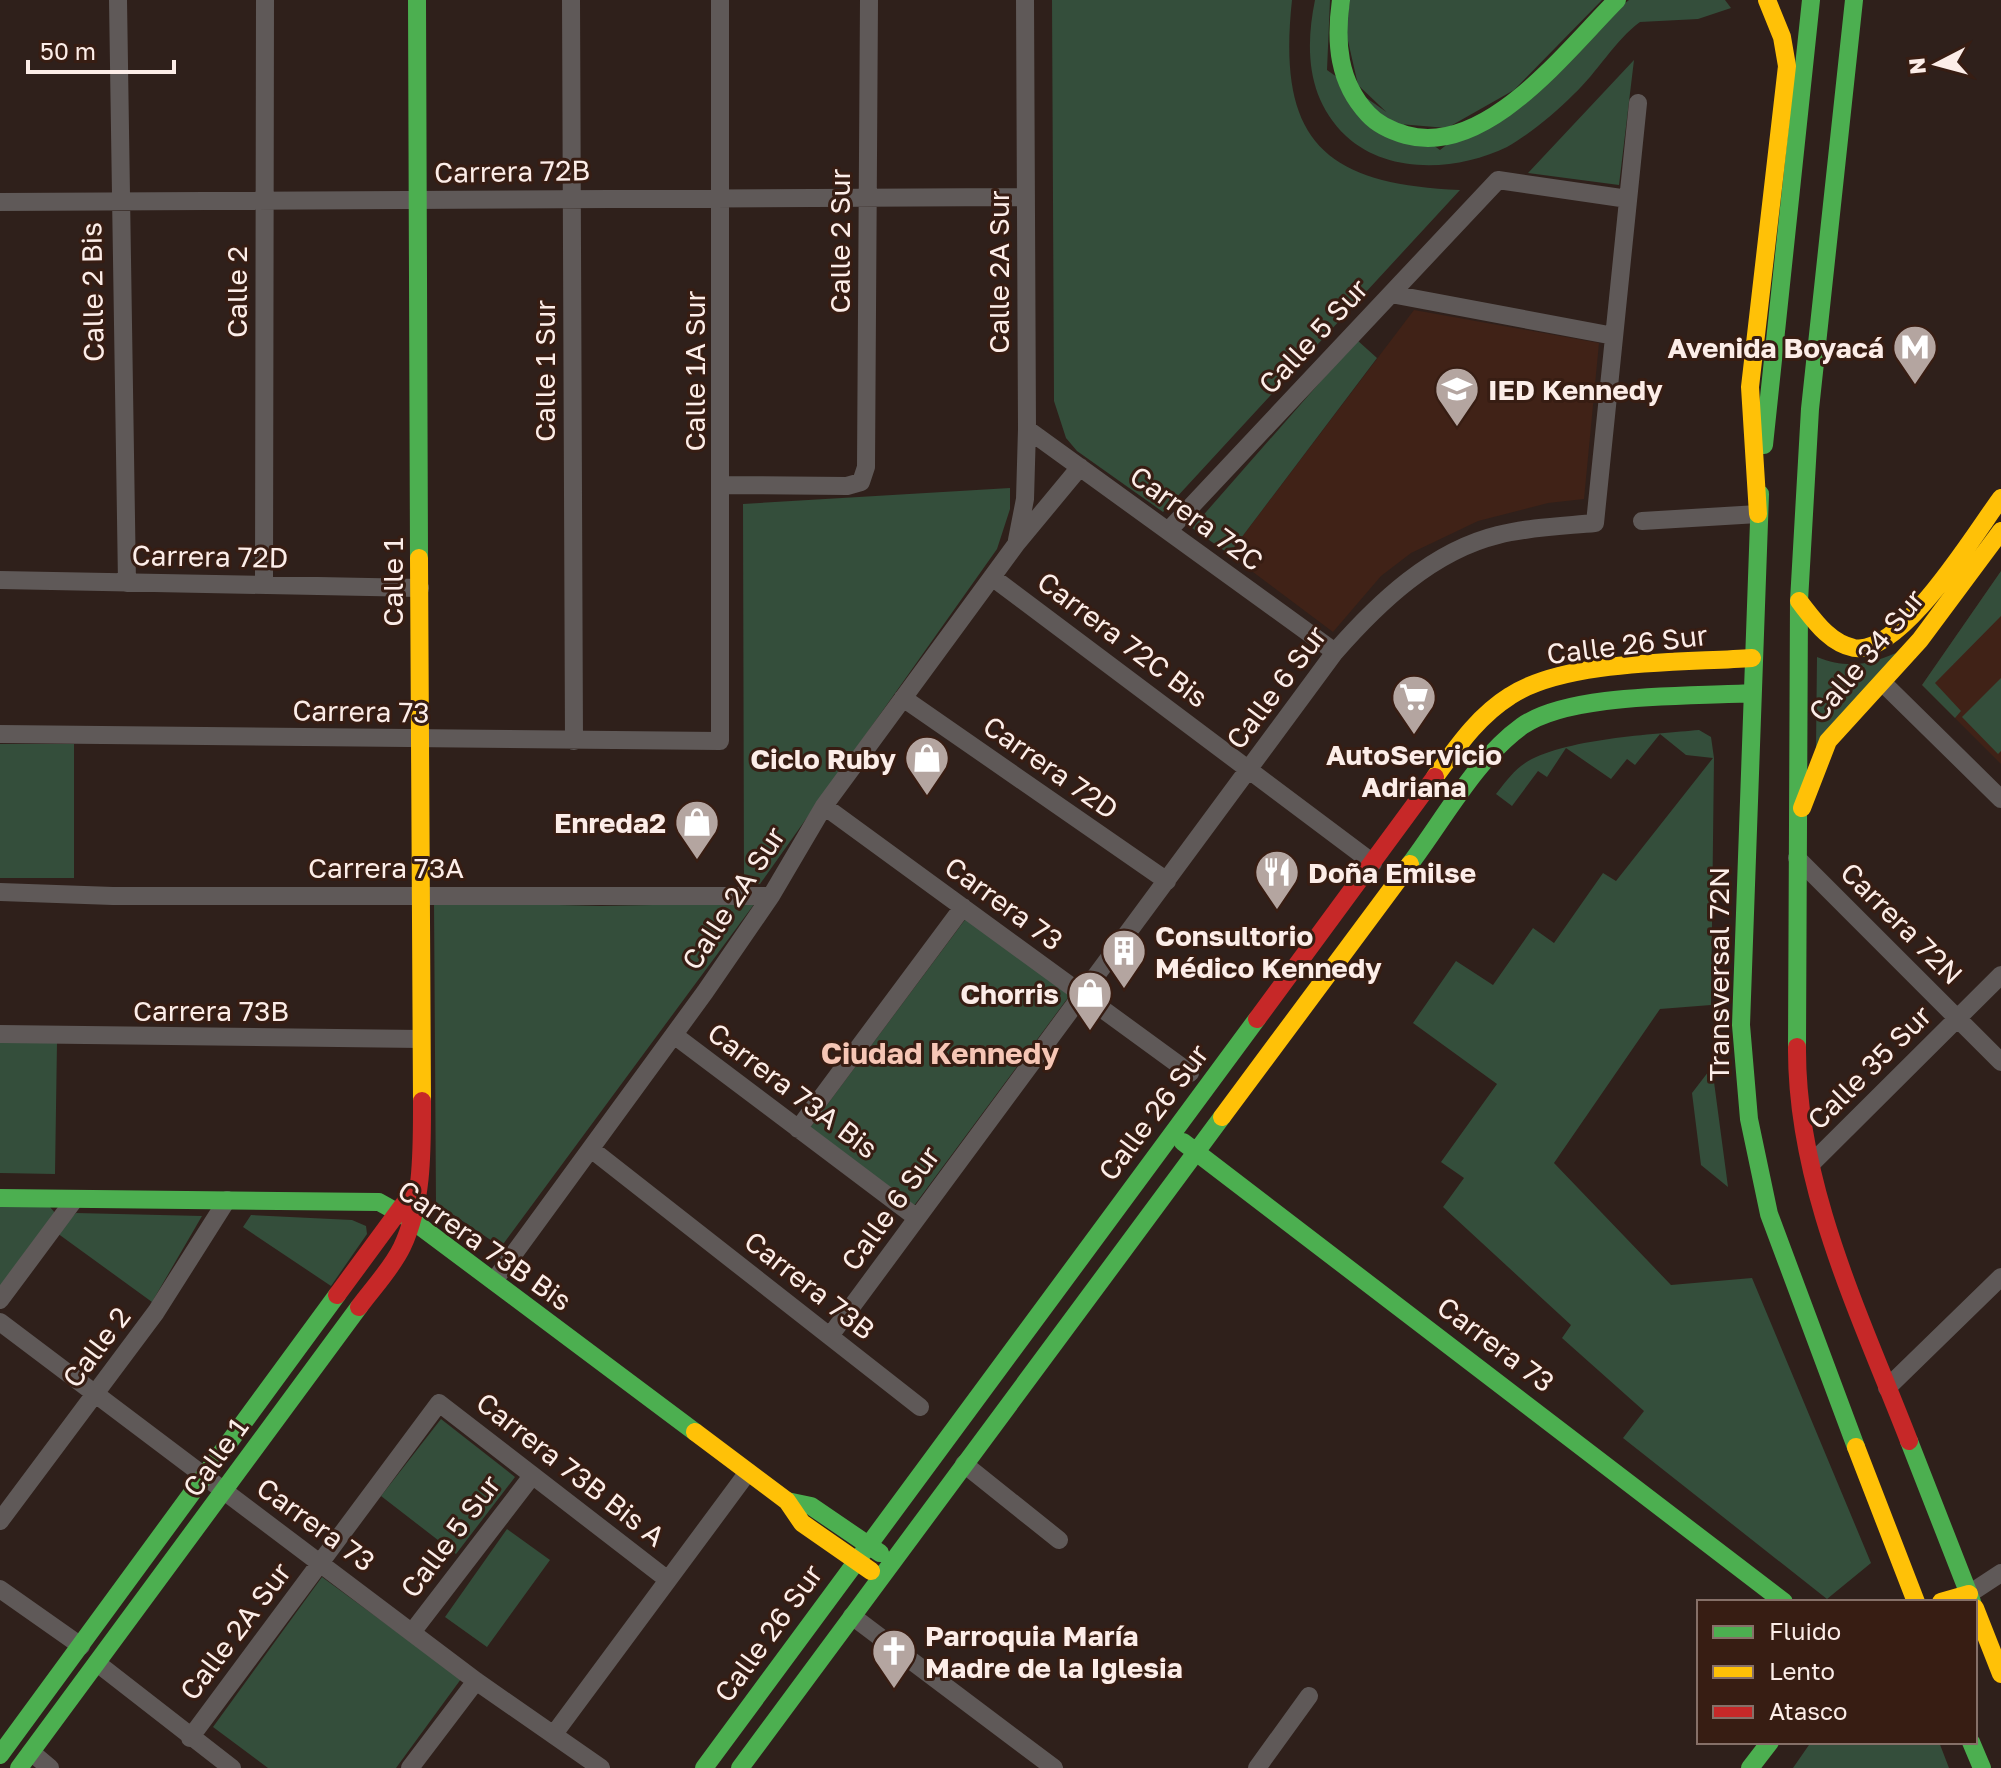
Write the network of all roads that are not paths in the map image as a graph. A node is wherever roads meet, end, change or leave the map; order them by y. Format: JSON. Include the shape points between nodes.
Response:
{"nodes":[{"id":1,"x":118,"y":0,"type":"edge"},
{"id":2,"x":265,"y":0,"type":"edge"},
{"id":3,"x":417,"y":0,"type":"edge"},
{"id":4,"x":571,"y":0,"type":"edge"},
{"id":5,"x":720,"y":0,"type":"edge"},
{"id":6,"x":869,"y":0,"type":"edge"},
{"id":7,"x":1025,"y":0,"type":"edge"},
{"id":8,"x":1341,"y":0,"type":"edge"},
{"id":9,"x":1767,"y":0,"type":"edge"},
{"id":10,"x":1811,"y":0,"type":"edge"},
{"id":11,"x":1854,"y":0,"type":"edge"},
{"id":12,"x":1613,"y":4,"type":"edge"},
{"id":13,"x":1638,"y":103,"type":"dead end"},
{"id":14,"x":868,"y":196,"type":"junction"},
{"id":15,"x":1025,"y":197,"type":"junction"},
{"id":16,"x":571,"y":198,"type":"junction"},
{"id":17,"x":721,"y":198,"type":"junction"},
{"id":18,"x":1628,"y":199,"type":"junction"},
{"id":19,"x":264,"y":200,"type":"junction"},
{"id":20,"x":418,"y":200,"type":"junction"},
{"id":21,"x":118,"y":201,"type":"junction"},
{"id":22,"x":0,"y":202,"type":"edge"},
{"id":23,"x":1391,"y":294,"type":"junction"},
{"id":24,"x":1614,"y":336,"type":"junction"},
{"id":25,"x":1027,"y":429,"type":"junction"},
{"id":26,"x":1080,"y":467,"type":"junction"},
{"id":27,"x":723,"y":485,"type":"junction"},
{"id":28,"x":2001,"y":498,"type":"edge"},
{"id":29,"x":1758,"y":514,"type":"junction"},
{"id":30,"x":1642,"y":521,"type":"dead end"},
{"id":31,"x":1168,"y":531,"type":"junction"},
{"id":32,"x":2001,"y":531,"type":"edge"},
{"id":33,"x":1017,"y":543,"type":"junction"},
{"id":34,"x":992,"y":577,"type":"junction"},
{"id":35,"x":0,"y":580,"type":"edge"},
{"id":36,"x":127,"y":583,"type":"junction"},
{"id":37,"x":264,"y":584,"type":"junction"},
{"id":38,"x":420,"y":588,"type":"junction"},
{"id":39,"x":1799,"y":601,"type":"junction"},
{"id":40,"x":1335,"y":652,"type":"junction"},
{"id":41,"x":1752,"y":658,"type":"junction"},
{"id":42,"x":1883,"y":683,"type":"junction"},
{"id":43,"x":1751,"y":693,"type":"junction"},
{"id":44,"x":903,"y":698,"type":"junction"},
{"id":45,"x":1469,"y":731,"type":"junction"},
{"id":46,"x":0,"y":734,"type":"edge"},
{"id":47,"x":420,"y":739,"type":"junction"},
{"id":48,"x":574,"y":741,"type":"junction"},
{"id":49,"x":720,"y":741,"type":"joint"},
{"id":50,"x":1495,"y":750,"type":"junction"},
{"id":51,"x":1250,"y":769,"type":"junction"},
{"id":52,"x":2001,"y":799,"type":"edge"},
{"id":53,"x":824,"y":806,"type":"junction"},
{"id":54,"x":1796,"y":827,"type":"junction"},
{"id":55,"x":1797,"y":858,"type":"junction"},
{"id":56,"x":1373,"y":863,"type":"junction"},
{"id":57,"x":1167,"y":881,"type":"junction"},
{"id":58,"x":0,"y":892,"type":"edge"},
{"id":59,"x":421,"y":895,"type":"junction"},
{"id":60,"x":771,"y":896,"type":"junction"},
{"id":61,"x":963,"y":907,"type":"junction"},
{"id":62,"x":2001,"y":975,"type":"edge"},
{"id":63,"x":1083,"y":995,"type":"junction"},
{"id":64,"x":1957,"y":1019,"type":"junction"},
{"id":65,"x":0,"y":1034,"type":"edge"},
{"id":66,"x":674,"y":1035,"type":"junction"},
{"id":67,"x":421,"y":1039,"type":"junction"},
{"id":68,"x":2001,"y":1062,"type":"edge"},
{"id":69,"x":1190,"y":1073,"type":"dead end"},
{"id":70,"x":798,"y":1129,"type":"junction"},
{"id":71,"x":1172,"y":1134,"type":"junction"},
{"id":72,"x":591,"y":1149,"type":"junction"},
{"id":73,"x":1195,"y":1151,"type":"junction"},
{"id":74,"x":1811,"y":1164,"type":"junction"},
{"id":75,"x":0,"y":1198,"type":"edge"},
{"id":76,"x":75,"y":1199,"type":"junction"},
{"id":77,"x":227,"y":1200,"type":"junction"},
{"id":78,"x":407,"y":1217,"type":"junction"},
{"id":79,"x":917,"y":1218,"type":"junction"},
{"id":80,"x":2001,"y":1277,"type":"edge"},
{"id":81,"x":494,"y":1281,"type":"junction"},
{"id":82,"x":0,"y":1300,"type":"edge"},
{"id":83,"x":0,"y":1322,"type":"edge"},
{"id":84,"x":830,"y":1336,"type":"junction"},
{"id":85,"x":1887,"y":1388,"type":"junction"},
{"id":86,"x":96,"y":1393,"type":"junction"},
{"id":87,"x":439,"y":1403,"type":"joint"},
{"id":88,"x":920,"y":1407,"type":"dead end"},
{"id":89,"x":964,"y":1464,"type":"junction"},
{"id":90,"x":748,"y":1472,"type":"junction"},
{"id":91,"x":532,"y":1476,"type":"junction"},
{"id":92,"x":204,"y":1478,"type":"junction"},
{"id":93,"x":224,"y":1491,"type":"junction"},
{"id":94,"x":787,"y":1501,"type":"junction"},
{"id":95,"x":0,"y":1521,"type":"edge"},
{"id":96,"x":1059,"y":1540,"type":"dead end"},
{"id":97,"x":868,"y":1545,"type":"junction"},
{"id":98,"x":893,"y":1561,"type":"junction"},
{"id":99,"x":322,"y":1562,"type":"junction"},
{"id":100,"x":856,"y":1562,"type":"junction"},
{"id":101,"x":2001,"y":1573,"type":"edge"},
{"id":102,"x":881,"y":1577,"type":"junction"},
{"id":103,"x":668,"y":1580,"type":"junction"},
{"id":104,"x":0,"y":1589,"type":"edge"},
{"id":105,"x":1781,"y":1600,"type":"edge"},
{"id":106,"x":1915,"y":1600,"type":"edge"},
{"id":107,"x":1968,"y":1600,"type":"edge"},
{"id":108,"x":1971,"y":1600,"type":"edge"},
{"id":109,"x":852,"y":1616,"type":"junction"},
{"id":110,"x":1977,"y":1617,"type":"edge"},
{"id":111,"x":413,"y":1631,"type":"junction"},
{"id":112,"x":81,"y":1646,"type":"junction"},
{"id":113,"x":1996,"y":1652,"type":"edge"},
{"id":114,"x":97,"y":1663,"type":"junction"},
{"id":115,"x":2001,"y":1674,"type":"edge"},
{"id":116,"x":476,"y":1681,"type":"junction"},
{"id":117,"x":1309,"y":1696,"type":"dead end"},
{"id":118,"x":30,"y":1715,"type":"junction"},
{"id":119,"x":49,"y":1728,"type":"junction"},
{"id":120,"x":554,"y":1734,"type":"junction"},
{"id":121,"x":190,"y":1738,"type":"junction"},
{"id":122,"x":1768,"y":1744,"type":"edge"},
{"id":123,"x":1972,"y":1744,"type":"edge"},
{"id":124,"x":31,"y":1752,"type":"junction"},
{"id":125,"x":0,"y":1755,"type":"edge"},
{"id":126,"x":19,"y":1768,"type":"edge"},
{"id":127,"x":50,"y":1768,"type":"edge"},
{"id":128,"x":232,"y":1768,"type":"edge"},
{"id":129,"x":410,"y":1768,"type":"edge"},
{"id":130,"x":601,"y":1768,"type":"edge"},
{"id":131,"x":704,"y":1768,"type":"edge"},
{"id":132,"x":740,"y":1768,"type":"edge"},
{"id":133,"x":1054,"y":1768,"type":"edge"},
{"id":134,"x":1257,"y":1768,"type":"edge"},
{"id":135,"x":1750,"y":1768,"type":"edge"},
{"id":136,"x":1982,"y":1768,"type":"edge"}],
"edges":[{"from":1,"to":21,"type":"street","name":"Calle 2 Bis"},
{"from":2,"to":19,"type":"street","name":"Calle 2"},
{"from":3,"to":20,"type":"main road","name":"Calle 1"},
{"from":4,"to":16,"type":"street","name":"Calle 1 Sur"},
{"from":5,"to":17,"type":"street","name":"Calle 1A Sur"},
{"from":6,"to":14,"type":"street","name":"Calle 2 Sur"},
{"from":7,"to":15,"type":"street","name":"Calle 2A Sur"},
{"from":8,"to":12,"type":"main road","via":[[1338,56],[1357,103],[1376,123],[1427,140],[1476,128],[1507,110]]},
{"from":9,"to":29,"type":"main road","via":[[1787,66],[1750,387]]},
{"from":10,"to":29,"type":"main road","name":"Transversal 72N"},
{"from":11,"to":39,"type":"main road","via":[[1810,409]]},
{"from":13,"to":18,"type":"street","name":"Calle 6 Sur"},
{"from":14,"to":15,"type":"street","name":"Carrera 72B"},
{"from":14,"to":17,"type":"street","name":"Carrera 72B"},
{"from":14,"to":27,"type":"street","name":"Calle 2 Sur","via":[[866,467],[861,482]]},
{"from":15,"to":25,"type":"street","name":"Calle 2A Sur"},
{"from":16,"to":17,"type":"street","name":"Carrera 72B"},
{"from":16,"to":20,"type":"street","name":"Carrera 72B"},
{"from":16,"to":48,"type":"street","name":"Calle 1 Sur"},
{"from":17,"to":27,"type":"street","name":"Calle 1A Sur"},
{"from":18,"to":23,"type":"street","name":"Calle 5 Sur","via":[[1498,180]]},
{"from":18,"to":24,"type":"street","name":"Calle 6 Sur"},
{"from":19,"to":20,"type":"street","name":"Carrera 72B"},
{"from":19,"to":21,"type":"street","name":"Carrera 72B"},
{"from":19,"to":37,"type":"street","name":"Calle 2"},
{"from":20,"to":38,"type":"main road","name":"Calle 1"},
{"from":21,"to":22,"type":"street","name":"Carrera 72B"},
{"from":21,"to":36,"type":"street","name":"Calle 2 Bis"},
{"from":23,"to":24,"type":"street"},
{"from":23,"to":31,"type":"street","name":"Calle 5 Sur"},
{"from":24,"to":40,"type":"street","name":"Calle 6 Sur","via":[[1595,523],[1496,535],[1463,550],[1399,588]]},
{"from":25,"to":26,"type":"street","name":"Carrera 72C"},
{"from":25,"to":33,"type":"street","name":"Calle 2A Sur","via":[[1025,499]]},
{"from":26,"to":31,"type":"street","name":"Carrera 72C"},
{"from":26,"to":33,"type":"street","name":"Calle 2A Sur"},
{"from":27,"to":49,"type":"street","name":"Calle 1A Sur"},
{"from":28,"to":39,"type":"main road","name":"Calle 34 Sur","via":[[1892,639],[1854,648],[1832,641]]},
{"from":29,"to":30,"type":"street"},
{"from":29,"to":41,"type":"main road","name":"Transversal 72N"},
{"from":31,"to":40,"type":"street","name":"Carrera 72C"},
{"from":32,"to":42,"type":"main road","name":"Calle 34 Sur"},
{"from":33,"to":34,"type":"street","name":"Calle 2A Sur"},
{"from":34,"to":44,"type":"street","name":"Calle 2A Sur"},
{"from":34,"to":51,"type":"street","name":"Carrera 72C Bis"},
{"from":35,"to":36,"type":"street","name":"Carrera 72D"},
{"from":36,"to":37,"type":"street","name":"Carrera 72D"},
{"from":37,"to":38,"type":"street","name":"Carrera 72D"},
{"from":38,"to":47,"type":"main road","name":"Calle 1"},
{"from":39,"to":54,"type":"main road"},
{"from":40,"to":51,"type":"street","name":"Calle 6 Sur"},
{"from":41,"to":43,"type":"main road","name":"Transversal 72N"},
{"from":41,"to":45,"type":"main road","name":"Calle 26 Sur","via":[[1595,671],[1538,682],[1493,708]]},
{"from":42,"to":52,"type":"street"},
{"from":42,"to":54,"type":"main road","name":"Calle 34 Sur","via":[[1828,741]]},
{"from":43,"to":50,"type":"main road","name":"Calle 26 Sur","via":[[1544,714]]},
{"from":43,"to":106,"type":"main road","name":"Transversal 72N","via":[[1741,1025],[1749,1119],[1769,1214],[1791,1280]]},
{"from":44,"to":53,"type":"street","name":"Calle 2A Sur"},
{"from":44,"to":57,"type":"street","name":"Carrera 72D"},
{"from":45,"to":50,"type":"main road"},
{"from":45,"to":56,"type":"main road","name":"Calle 26 Sur"},
{"from":46,"to":47,"type":"street","name":"Carrera 73"},
{"from":47,"to":48,"type":"street","name":"Carrera 73"},
{"from":47,"to":59,"type":"main road","name":"Calle 1"},
{"from":48,"to":49,"type":"street","name":"Carrera 73"},
{"from":50,"to":73,"type":"main road","name":"Calle 26 Sur"},
{"from":51,"to":56,"type":"street","name":"Carrera 72C Bis"},
{"from":51,"to":57,"type":"street","name":"Calle 6 Sur"},
{"from":53,"to":60,"type":"street","name":"Calle 2A Sur"},
{"from":53,"to":61,"type":"street","name":"Carrera 73"},
{"from":54,"to":55,"type":"main road"},
{"from":55,"to":64,"type":"street","name":"Carrera 72N"},
{"from":55,"to":74,"type":"main road","via":[[1797,1062]]},
{"from":56,"to":71,"type":"main road","name":"Calle 26 Sur"},
{"from":57,"to":63,"type":"street","name":"Calle 6 Sur"},
{"from":58,"to":59,"type":"street","name":"Carrera 73A"},
{"from":59,"to":60,"type":"street","name":"Carrera 73A"},
{"from":59,"to":67,"type":"main road","name":"Calle 1"},
{"from":60,"to":66,"type":"street","name":"Calle 2A Sur"},
{"from":61,"to":63,"type":"street","name":"Carrera 73"},
{"from":61,"to":70,"type":"street"},
{"from":62,"to":64,"type":"street","name":"Calle 35 Sur"},
{"from":63,"to":69,"type":"street","name":"Carrera 73"},
{"from":63,"to":79,"type":"street","name":"Calle 6 Sur"},
{"from":64,"to":68,"type":"street","name":"Carrera 72N"},
{"from":64,"to":74,"type":"street","name":"Calle 35 Sur"},
{"from":65,"to":67,"type":"street","name":"Carrera 73B"},
{"from":66,"to":70,"type":"street","name":"Carrera 73A Bis"},
{"from":66,"to":72,"type":"street","name":"Calle 2A Sur"},
{"from":67,"to":78,"type":"main road","name":"Calle 1","via":[[422,1164]]},
{"from":70,"to":79,"type":"street","name":"Carrera 73A Bis"},
{"from":71,"to":73,"type":"main road","name":"Carrera 73"},
{"from":71,"to":97,"type":"main road","name":"Calle 26 Sur"},
{"from":72,"to":81,"type":"street","name":"Calle 2A Sur"},
{"from":72,"to":84,"type":"street","name":"Carrera 73B"},
{"from":73,"to":89,"type":"main road","name":"Calle 26 Sur"},
{"from":73,"to":105,"type":"main road","name":"Carrera 73"},
{"from":74,"to":85,"type":"main road","via":[[1831,1240]]},
{"from":75,"to":76,"type":"main road","name":"Carrera 73B Bis"},
{"from":76,"to":77,"type":"main road","name":"Carrera 73B Bis"},
{"from":76,"to":82,"type":"street"},
{"from":77,"to":78,"type":"main road","name":"Carrera 73B Bis","via":[[355,1199],[379,1202]]},
{"from":77,"to":86,"type":"street","name":"Calle 2","via":[[156,1312]]},
{"from":78,"to":81,"type":"main road","name":"Carrera 73B Bis"},
{"from":78,"to":92,"type":"main road","name":"Calle 1"},
{"from":78,"to":93,"type":"main road","name":"Calle 1","via":[[401,1250]]},
{"from":79,"to":84,"type":"street","name":"Calle 6 Sur"},
{"from":80,"to":85,"type":"street"},
{"from":81,"to":90,"type":"main road","name":"Carrera 73B Bis"},
{"from":83,"to":86,"type":"street","name":"Carrera 73"},
{"from":84,"to":88,"type":"street","name":"Carrera 73B"},
{"from":85,"to":107,"type":"main road"},
{"from":86,"to":92,"type":"street","name":"Carrera 73"},
{"from":86,"to":95,"type":"street","name":"Calle 2"},
{"from":87,"to":91,"type":"street","name":"Carrera 73B Bis A"},
{"from":87,"to":99,"type":"street","name":"Calle 2A Sur"},
{"from":89,"to":96,"type":"street"},
{"from":89,"to":98,"type":"main road","name":"Calle 26 Sur"},
{"from":90,"to":94,"type":"main road","name":"Carrera 73B Bis"},
{"from":90,"to":103,"type":"street"},
{"from":91,"to":103,"type":"street","name":"Carrera 73B Bis A"},
{"from":91,"to":111,"type":"street","name":"Calle 5 Sur"},
{"from":92,"to":93,"type":"street","name":"Carrera 73"},
{"from":92,"to":112,"type":"main road","name":"Calle 1"},
{"from":93,"to":99,"type":"street","name":"Carrera 73"},
{"from":93,"to":114,"type":"main road","name":"Calle 1"},
{"from":94,"to":97,"type":"main road","name":"Carrera 73B Bis","via":[[811,1506]]},
{"from":94,"to":100,"type":"main road","name":"Carrera 73B Bis","via":[[802,1523]]},
{"from":97,"to":98,"type":"main road","name":"Carrera 73B Bis"},
{"from":97,"to":100,"type":"main road","name":"Calle 26 Sur"},
{"from":98,"to":102,"type":"main road","name":"Calle 26 Sur"},
{"from":99,"to":111,"type":"street","name":"Carrera 73"},
{"from":99,"to":121,"type":"street","name":"Calle 2A Sur"},
{"from":100,"to":102,"type":"main road","name":"Carrera 73B Bis"},
{"from":100,"to":131,"type":"main road","name":"Calle 26 Sur"},
{"from":101,"to":108,"type":"street"},
{"from":102,"to":109,"type":"main road","name":"Calle 26 Sur"},
{"from":103,"to":120,"type":"street"},
{"from":104,"to":112,"type":"street"},
{"from":109,"to":132,"type":"main road","name":"Calle 26 Sur"},
{"from":109,"to":133,"type":"street"},
{"from":110,"to":113,"type":"main road"},
{"from":111,"to":116,"type":"street","name":"Carrera 73"},
{"from":112,"to":118,"type":"main road","name":"Calle 1"},
{"from":113,"to":115,"type":"main road"},
{"from":114,"to":119,"type":"main road","name":"Calle 1"},
{"from":114,"to":121,"type":"street"},
{"from":116,"to":120,"type":"street","name":"Carrera 73"},
{"from":116,"to":129,"type":"street"},
{"from":117,"to":134,"type":"street"},
{"from":118,"to":119,"type":"main road"},
{"from":118,"to":125,"type":"main road","name":"Calle 1"},
{"from":119,"to":124,"type":"main road","name":"Calle 1"},
{"from":120,"to":130,"type":"street","name":"Carrera 73"},
{"from":121,"to":128,"type":"street"},
{"from":122,"to":135,"type":"main road"},
{"from":123,"to":136,"type":"main road"},
{"from":124,"to":126,"type":"main road","name":"Calle 1"},
{"from":124,"to":127,"type":"street"}]}
